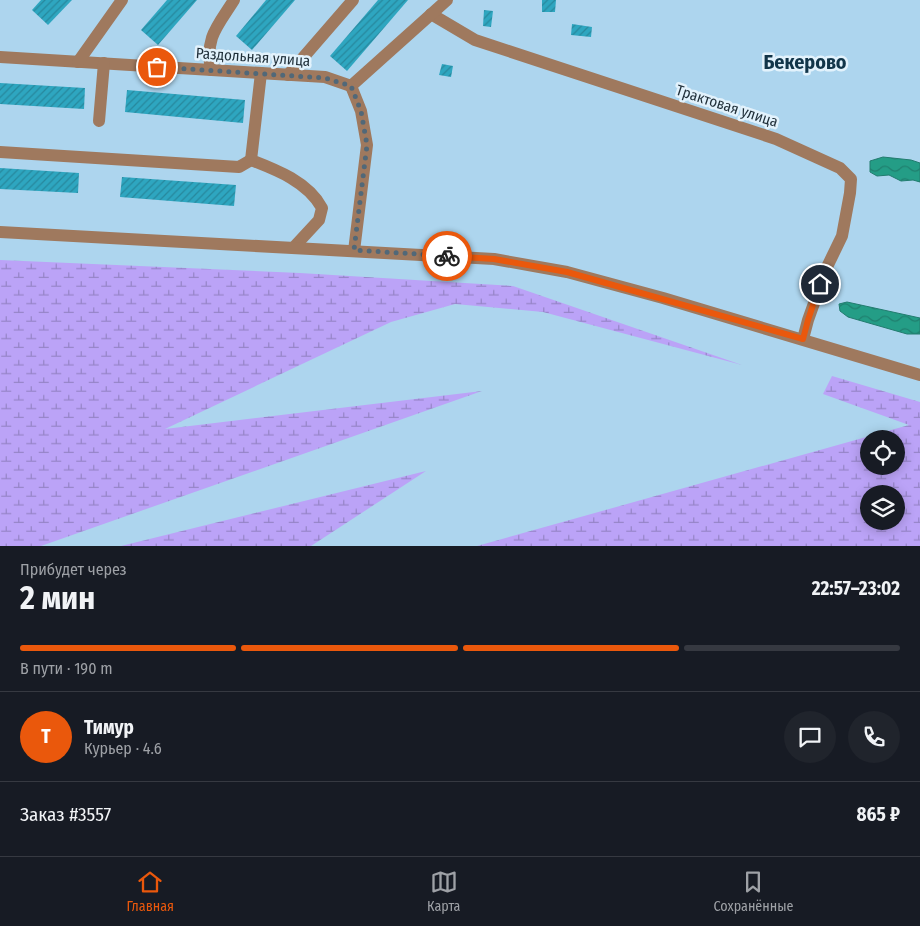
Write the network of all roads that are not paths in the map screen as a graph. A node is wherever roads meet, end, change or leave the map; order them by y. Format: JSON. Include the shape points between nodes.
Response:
{"nodes":[{"id":1,"x":122,"y":0,"type":"edge"},
{"id":2,"x":234,"y":0,"type":"edge"},
{"id":3,"x":353,"y":0,"type":"edge"},
{"id":4,"x":447,"y":0,"type":"edge"},
{"id":5,"x":431,"y":14,"type":"junction"},
{"id":6,"x":0,"y":57,"type":"edge"},
{"id":7,"x":78,"y":62,"type":"junction"},
{"id":8,"x":104,"y":63,"type":"junction"},
{"id":9,"x":211,"y":70,"type":"junction"},
{"id":10,"x":261,"y":73,"type":"junction"},
{"id":11,"x":288,"y":75,"type":"junction"},
{"id":12,"x":351,"y":86,"type":"junction"},
{"id":13,"x":99,"y":122,"type":"dead end"},
{"id":14,"x":0,"y":152,"type":"edge"},
{"id":15,"x":251,"y":160,"type":"junction"},
{"id":16,"x":0,"y":232,"type":"edge"},
{"id":17,"x":294,"y":248,"type":"junction"},
{"id":18,"x":354,"y":250,"type":"junction"},
{"id":19,"x":803,"y":339,"type":"junction"},
{"id":20,"x":920,"y":375,"type":"edge"}],
"edges":[{"from":1,"to":7,"type":"street"},
{"from":2,"to":9,"type":"street","via":[[210,38]]},
{"from":3,"to":11,"type":"street"},
{"from":4,"to":5,"type":"street"},
{"from":5,"to":12,"type":"street"},
{"from":5,"to":19,"type":"street","name":"Трактовая улица","via":[[475,40],[776,139],[840,168],[850,179],[842,236],[827,267]]},
{"from":6,"to":7,"type":"street","name":"Раздольная улица"},
{"from":7,"to":8,"type":"street","name":"Раздольная улица"},
{"from":8,"to":9,"type":"street","name":"Раздольная улица"},
{"from":8,"to":13,"type":"street"},
{"from":9,"to":10,"type":"street","name":"Раздольная улица"},
{"from":10,"to":11,"type":"street","name":"Раздольная улица"},
{"from":10,"to":15,"type":"street"},
{"from":11,"to":12,"type":"street","name":"Раздольная улица","via":[[325,78]]},
{"from":12,"to":18,"type":"street","via":[[361,111],[367,145]]},
{"from":14,"to":15,"type":"street","via":[[239,167]]},
{"from":15,"to":17,"type":"street","via":[[290,177],[316,198],[322,208],[319,220]]},
{"from":16,"to":17,"type":"street"},
{"from":17,"to":18,"type":"street"},
{"from":18,"to":19,"type":"street","via":[[494,259],[567,272]]},
{"from":19,"to":20,"type":"street"}]}
